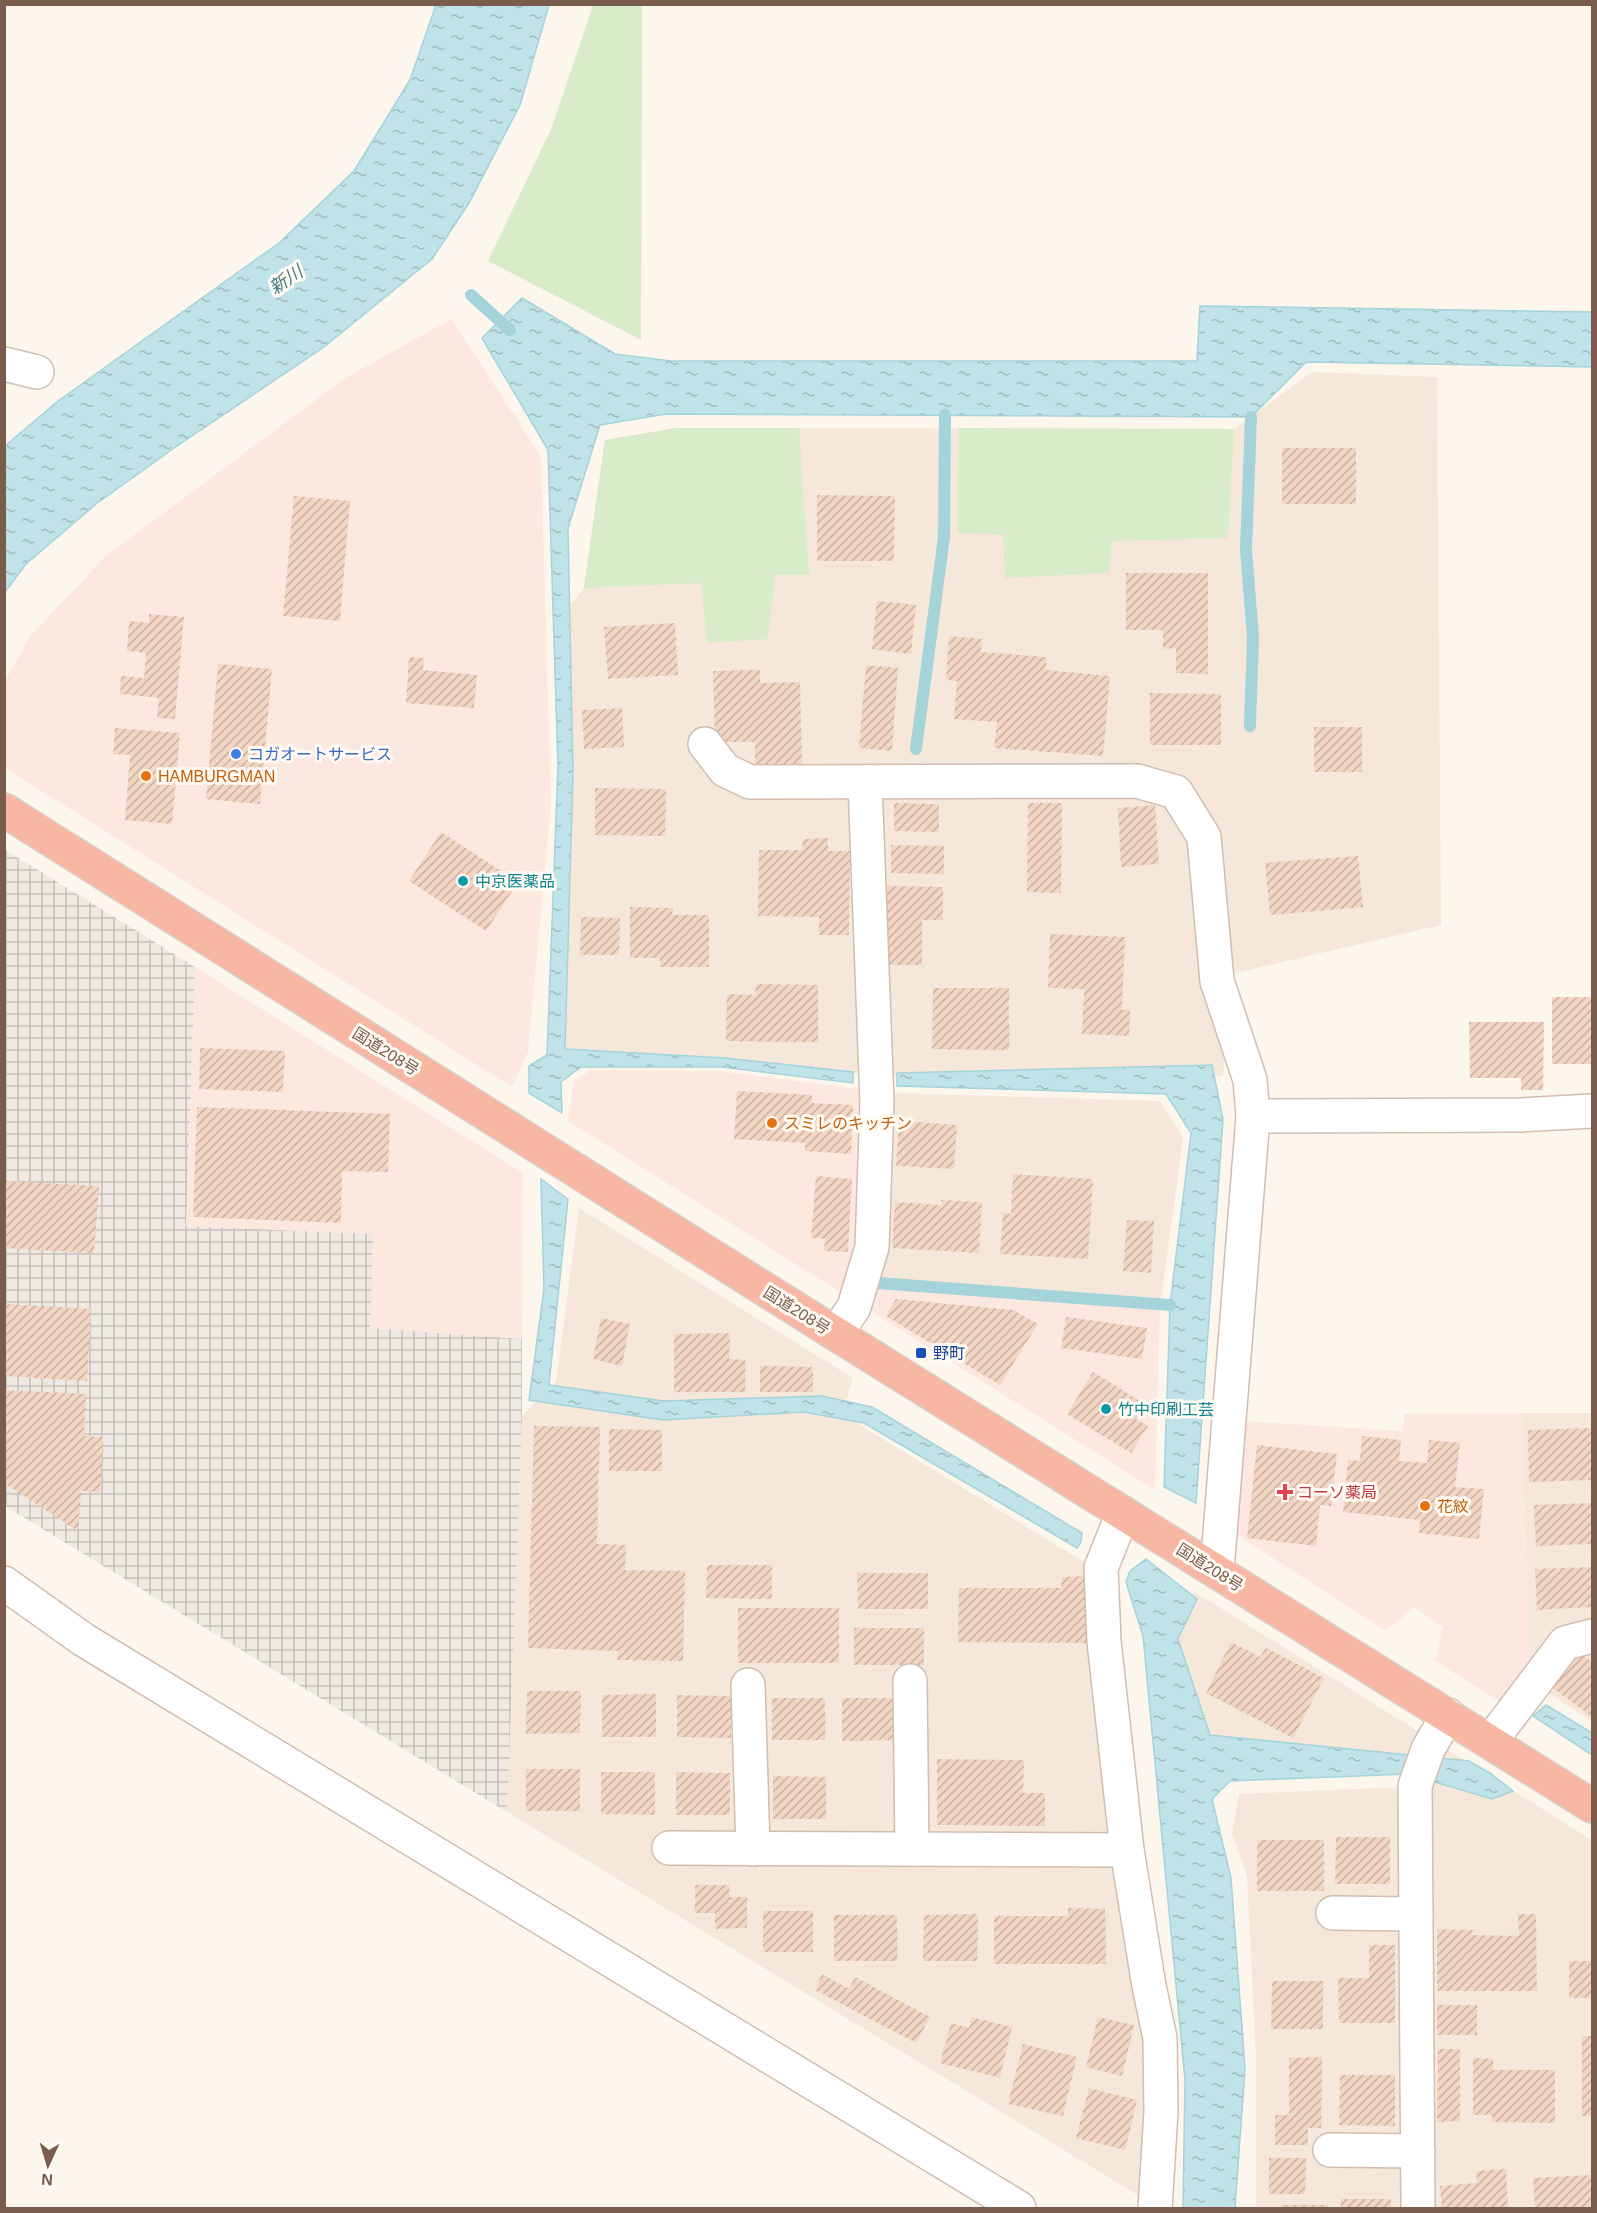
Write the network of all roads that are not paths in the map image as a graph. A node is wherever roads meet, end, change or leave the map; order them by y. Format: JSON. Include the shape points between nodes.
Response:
{"nodes":[{"id":1,"x":4,"y":364,"type":"edge"},
{"id":2,"x":37,"y":372,"type":"dead end"},
{"id":3,"x":705,"y":744,"type":"dead end"},
{"id":4,"x":864,"y":782,"type":"junction"},
{"id":5,"x":4,"y":810,"type":"edge"},
{"id":6,"x":1593,"y":1111,"type":"edge"},
{"id":7,"x":1253,"y":1116,"type":"junction"},
{"id":8,"x":836,"y":1334,"type":"junction"},
{"id":9,"x":1123,"y":1513,"type":"junction"},
{"id":10,"x":1217,"y":1571,"type":"junction"},
{"id":11,"x":4,"y":1583,"type":"edge"},
{"id":12,"x":1593,"y":1636,"type":"edge"},
{"id":13,"x":910,"y":1681,"type":"dead end"},
{"id":14,"x":748,"y":1685,"type":"dead end"},
{"id":15,"x":1448,"y":1715,"type":"junction"},
{"id":16,"x":1490,"y":1742,"type":"junction"},
{"id":17,"x":1593,"y":1806,"type":"edge"},
{"id":18,"x":669,"y":1848,"type":"dead end"},
{"id":19,"x":753,"y":1849,"type":"junction"},
{"id":20,"x":912,"y":1849,"type":"junction"},
{"id":21,"x":1127,"y":1850,"type":"junction"},
{"id":22,"x":1332,"y":1913,"type":"dead end"},
{"id":23,"x":1416,"y":1914,"type":"junction"},
{"id":24,"x":1330,"y":2150,"type":"dead end"},
{"id":25,"x":1418,"y":2151,"type":"junction"},
{"id":26,"x":1019,"y":2208,"type":"edge"},
{"id":27,"x":1155,"y":2208,"type":"edge"},
{"id":28,"x":1418,"y":2208,"type":"edge"}],
"edges":[{"from":1,"to":2,"type":"street"},
{"from":3,"to":4,"type":"street","via":[[725,770],[750,782]]},
{"from":4,"to":7,"type":"street","via":[[1137,781],[1176,792],[1204,837],[1217,981],[1250,1080]]},
{"from":4,"to":8,"type":"street","via":[[877,1103],[872,1247],[854,1306]]},
{"from":5,"to":8,"type":"highway","name":"国道208号"},
{"from":6,"to":7,"type":"street"},
{"from":7,"to":10,"type":"street"},
{"from":8,"to":9,"type":"highway","name":"国道208号"},
{"from":9,"to":10,"type":"highway","name":"国道208号"},
{"from":9,"to":21,"type":"street","via":[[1101,1568],[1104,1641]]},
{"from":10,"to":15,"type":"highway","name":"国道208号"},
{"from":11,"to":26,"type":"street","via":[[84,1640]]},
{"from":12,"to":16,"type":"street","via":[[1565,1642]]},
{"from":13,"to":20,"type":"street"},
{"from":14,"to":19,"type":"street"},
{"from":15,"to":16,"type":"highway","name":"国道208号"},
{"from":15,"to":23,"type":"street","via":[[1428,1749],[1416,1786]]},
{"from":16,"to":17,"type":"highway","name":"国道208号"},
{"from":18,"to":19,"type":"street"},
{"from":19,"to":20,"type":"street"},
{"from":20,"to":21,"type":"street"},
{"from":21,"to":27,"type":"street","via":[[1160,2038],[1161,2112]]},
{"from":22,"to":23,"type":"street"},
{"from":23,"to":25,"type":"street"},
{"from":24,"to":25,"type":"street"},
{"from":25,"to":28,"type":"street"}]}
